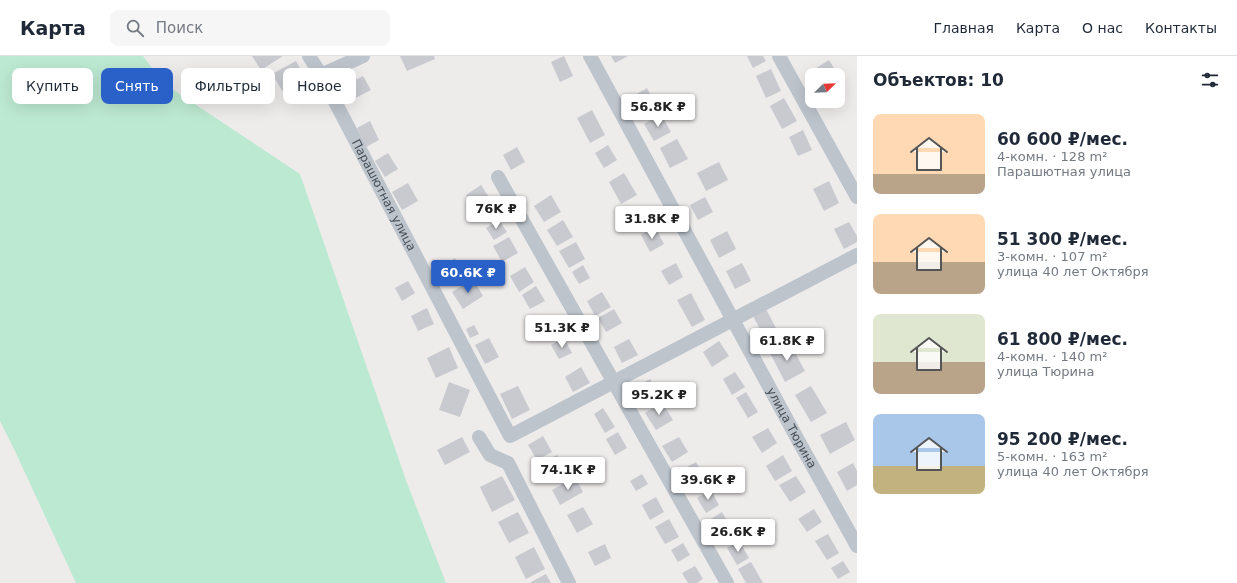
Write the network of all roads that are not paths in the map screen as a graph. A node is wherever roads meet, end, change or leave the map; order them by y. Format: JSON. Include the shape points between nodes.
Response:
{"nodes":[{"id":1,"x":309,"y":56,"type":"edge"},
{"id":2,"x":363,"y":56,"type":"edge"},
{"id":3,"x":590,"y":56,"type":"edge"},
{"id":4,"x":779,"y":56,"type":"edge"},
{"id":5,"x":316,"y":68,"type":"edge"},
{"id":6,"x":338,"y":68,"type":"edge"},
{"id":7,"x":336,"y":104,"type":"edge"},
{"id":8,"x":498,"y":177,"type":"dead end"},
{"id":9,"x":857,"y":197,"type":"edge"},
{"id":10,"x":857,"y":255,"type":"edge"},
{"id":11,"x":733,"y":320,"type":"junction"},
{"id":12,"x":614,"y":382,"type":"junction"},
{"id":13,"x":479,"y":437,"type":"dead end"},
{"id":14,"x":857,"y":546,"type":"edge"},
{"id":15,"x":569,"y":583,"type":"edge"},
{"id":16,"x":727,"y":583,"type":"edge"}],
"edges":[{"from":1,"to":5,"type":"street","name":"Парашютная улица"},
{"from":2,"to":6,"type":"street"},
{"from":3,"to":11,"type":"street","name":"улица Тюрина"},
{"from":4,"to":9,"type":"street"},
{"from":7,"to":12,"type":"street","name":"Парашютная улица","via":[[510,436]]},
{"from":8,"to":12,"type":"street"},
{"from":10,"to":11,"type":"street"},
{"from":11,"to":12,"type":"street"},
{"from":11,"to":14,"type":"street","name":"улица Тюрина"},
{"from":12,"to":16,"type":"street"},
{"from":13,"to":15,"type":"street","via":[[490,455],[508,463]]}]}
